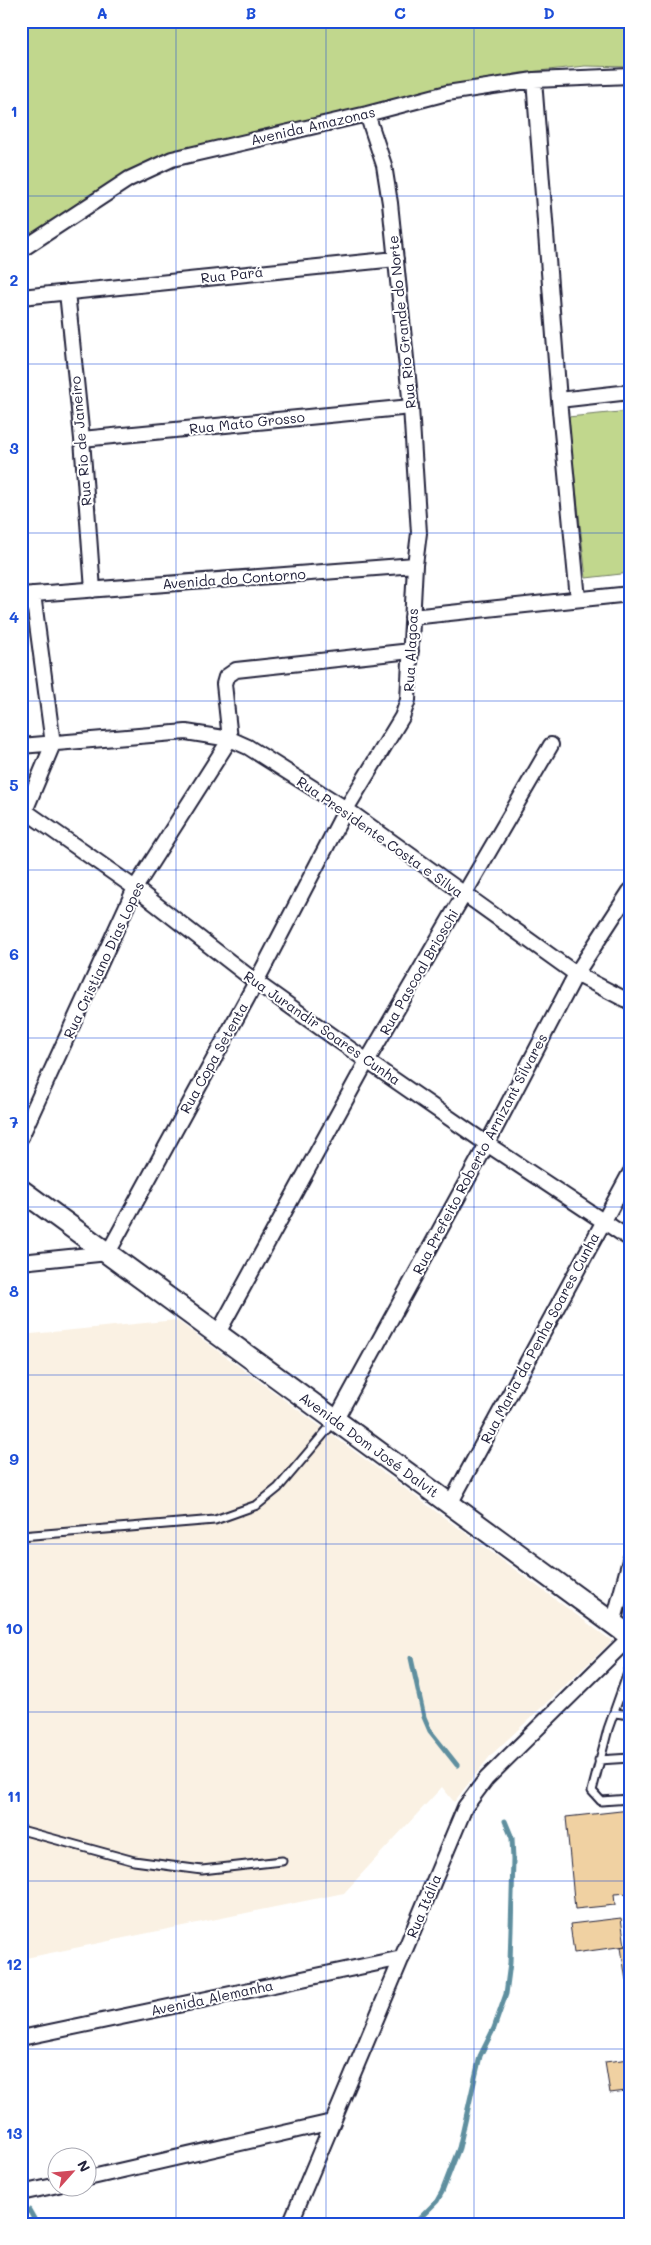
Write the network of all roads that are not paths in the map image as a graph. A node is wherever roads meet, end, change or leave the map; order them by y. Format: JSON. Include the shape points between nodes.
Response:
{"nodes":[{"id":1,"x":630,"y":76,"type":"edge"},
{"id":2,"x":534,"y":80,"type":"junction"},
{"id":3,"x":367,"y":114,"type":"junction"},
{"id":4,"x":21,"y":250,"type":"edge"},
{"id":5,"x":396,"y":259,"type":"junction"},
{"id":6,"x":67,"y":292,"type":"junction"},
{"id":7,"x":21,"y":297,"type":"edge"},
{"id":8,"x":630,"y":392,"type":"edge"},
{"id":9,"x":559,"y":400,"type":"junction"},
{"id":10,"x":411,"y":407,"type":"junction"},
{"id":11,"x":82,"y":439,"type":"junction"},
{"id":12,"x":415,"y":565,"type":"junction"},
{"id":13,"x":92,"y":590,"type":"junction"},
{"id":14,"x":630,"y":594,"type":"edge"},
{"id":15,"x":27,"y":595,"type":"edge"},
{"id":16,"x":578,"y":599,"type":"junction"},
{"id":17,"x":412,"y":617,"type":"junction"},
{"id":18,"x":411,"y":650,"type":"junction"},
{"id":19,"x":230,"y":739,"type":"junction"},
{"id":20,"x":53,"y":744,"type":"junction"},
{"id":21,"x":552,"y":745,"type":"dead end"},
{"id":22,"x":21,"y":746,"type":"edge"},
{"id":23,"x":346,"y":809,"type":"junction"},
{"id":24,"x":23,"y":812,"type":"edge"},
{"id":25,"x":135,"y":888,"type":"junction"},
{"id":26,"x":630,"y":891,"type":"edge"},
{"id":27,"x":463,"y":895,"type":"junction"},
{"id":28,"x":576,"y":974,"type":"junction"},
{"id":29,"x":256,"y":982,"type":"junction"},
{"id":30,"x":630,"y":1002,"type":"edge"},
{"id":31,"x":367,"y":1061,"type":"junction"},
{"id":32,"x":21,"y":1137,"type":"edge"},
{"id":33,"x":487,"y":1144,"type":"junction"},
{"id":34,"x":630,"y":1173,"type":"edge"},
{"id":35,"x":21,"y":1190,"type":"edge"},
{"id":36,"x":602,"y":1222,"type":"junction"},
{"id":37,"x":630,"y":1239,"type":"edge"},
{"id":38,"x":108,"y":1253,"type":"junction"},
{"id":39,"x":21,"y":1262,"type":"edge"},
{"id":40,"x":218,"y":1333,"type":"junction"},
{"id":41,"x":335,"y":1421,"type":"junction"},
{"id":42,"x":450,"y":1504,"type":"junction"},
{"id":43,"x":21,"y":1536,"type":"edge"},
{"id":44,"x":630,"y":1560,"type":"edge"},
{"id":45,"x":613,"y":1624,"type":"junction"},
{"id":46,"x":630,"y":1636,"type":"edge"},
{"id":47,"x":630,"y":1667,"type":"edge"},
{"id":48,"x":615,"y":1713,"type":"junction"},
{"id":49,"x":630,"y":1715,"type":"edge"},
{"id":50,"x":630,"y":1758,"type":"edge"},
{"id":51,"x":599,"y":1760,"type":"junction"},
{"id":52,"x":630,"y":1799,"type":"edge"},
{"id":53,"x":21,"y":1830,"type":"edge"},
{"id":54,"x":282,"y":1861,"type":"dead end"},
{"id":55,"x":402,"y":1958,"type":"junction"},
{"id":56,"x":21,"y":2038,"type":"edge"},
{"id":57,"x":332,"y":2122,"type":"junction"},
{"id":58,"x":98,"y":2176,"type":"edge"},
{"id":59,"x":48,"y":2187,"type":"edge"},
{"id":60,"x":21,"y":2193,"type":"edge"},
{"id":61,"x":290,"y":2224,"type":"edge"}],
"edges":[{"from":1,"to":2,"type":"street","name":"Avenida Amazonas"},
{"from":2,"to":3,"type":"street","name":"Avenida Amazonas","via":[[447,93]]},
{"from":2,"to":9,"type":"street"},
{"from":3,"to":4,"type":"street","name":"Avenida Amazonas","via":[[172,160],[129,179]]},
{"from":3,"to":5,"type":"street","name":"Rua Rio Grande do Norte","via":[[384,165]]},
{"from":5,"to":6,"type":"street","name":"Rua Pará"},
{"from":5,"to":10,"type":"street","name":"Rua Rio Grande do Norte"},
{"from":6,"to":7,"type":"street","name":"Rua Pará"},
{"from":6,"to":11,"type":"street","name":"Rua Rio de Janeiro"},
{"from":8,"to":9,"type":"street"},
{"from":9,"to":16,"type":"street"},
{"from":10,"to":11,"type":"street","name":"Rua Mato Grosso"},
{"from":10,"to":12,"type":"street","name":"Rua Rio Grande do Norte","via":[[419,533]]},
{"from":11,"to":13,"type":"street","name":"Rua Rio de Janeiro"},
{"from":12,"to":13,"type":"street","name":"Avenida do Contorno"},
{"from":12,"to":17,"type":"street","name":"Rua Alagoas"},
{"from":13,"to":15,"type":"street","name":"Avenida do Contorno"},
{"from":14,"to":16,"type":"street"},
{"from":15,"to":20,"type":"street"},
{"from":16,"to":17,"type":"street"},
{"from":17,"to":18,"type":"street","name":"Rua Alagoas"},
{"from":18,"to":19,"type":"street","via":[[236,670],[226,677],[224,684]]},
{"from":18,"to":23,"type":"street","name":"Rua Alagoas","via":[[408,700],[402,717]]},
{"from":19,"to":20,"type":"street","name":"Rua Presidente Costa e Silva","via":[[186,732]]},
{"from":19,"to":23,"type":"street","name":"Rua Presidente Costa e Silva"},
{"from":19,"to":25,"type":"street","name":"Rua Cristiano Dias Lopes"},
{"from":20,"to":22,"type":"street","name":"Rua Presidente Costa e Silva"},
{"from":20,"to":24,"type":"street"},
{"from":21,"to":27,"type":"street","name":"Rua Pascoal Brioschi"},
{"from":23,"to":27,"type":"street","name":"Rua Presidente Costa e Silva"},
{"from":23,"to":29,"type":"street","name":"Rua Copa Setenta"},
{"from":24,"to":25,"type":"street","name":"Rua Jurandir Soares Cunha"},
{"from":25,"to":29,"type":"street","name":"Rua Jurandir Soares Cunha"},
{"from":25,"to":32,"type":"street","name":"Rua Cristiano Dias Lopes"},
{"from":26,"to":28,"type":"street","name":"Rua Prefeito Roberto Arnizant Silvares"},
{"from":27,"to":28,"type":"street","name":"Rua Presidente Costa e Silva"},
{"from":27,"to":31,"type":"street","name":"Rua Pascoal Brioschi"},
{"from":28,"to":30,"type":"street","name":"Rua Presidente Costa e Silva"},
{"from":28,"to":33,"type":"street","name":"Rua Prefeito Roberto Arnizant Silvares"},
{"from":29,"to":31,"type":"street","name":"Rua Jurandir Soares Cunha"},
{"from":29,"to":38,"type":"street","name":"Rua Copa Setenta"},
{"from":31,"to":33,"type":"street","name":"Rua Jurandir Soares Cunha"},
{"from":31,"to":40,"type":"street","name":"Rua Pascoal Brioschi"},
{"from":33,"to":36,"type":"street","name":"Rua Jurandir Soares Cunha"},
{"from":33,"to":41,"type":"street","name":"Rua Prefeito Roberto Arnizant Silvares"},
{"from":34,"to":36,"type":"street","name":"Rua Maria da Penha Soares Cunha"},
{"from":35,"to":38,"type":"street","name":"Avenida Dom José Dalvit"},
{"from":36,"to":37,"type":"street","name":"Rua Jurandir Soares Cunha"},
{"from":36,"to":42,"type":"street","name":"Rua Maria da Penha Soares Cunha"},
{"from":38,"to":39,"type":"street"},
{"from":38,"to":40,"type":"street","name":"Avenida Dom José Dalvit"},
{"from":40,"to":41,"type":"street","name":"Avenida Dom José Dalvit"},
{"from":41,"to":42,"type":"street","name":"Avenida Dom José Dalvit"},
{"from":41,"to":43,"type":"lane","via":[[278,1488],[256,1505],[215,1520]]},
{"from":42,"to":45,"type":"street","name":"Avenida Dom José Dalvit"},
{"from":44,"to":45,"type":"street"},
{"from":45,"to":46,"type":"street","name":"Avenida Dom José Dalvit"},
{"from":46,"to":55,"type":"street","name":"Rua Itália","via":[[486,1779],[466,1807]]},
{"from":47,"to":48,"type":"lane"},
{"from":48,"to":49,"type":"lane"},
{"from":48,"to":51,"type":"lane"},
{"from":50,"to":51,"type":"lane"},
{"from":51,"to":52,"type":"lane","via":[[592,1791],[596,1797],[601,1801]]},
{"from":53,"to":54,"type":"lane","via":[[134,1861],[202,1870]]},
{"from":55,"to":56,"type":"street","name":"Avenida Alemanha"},
{"from":55,"to":57,"type":"street","name":"Rua Itália"},
{"from":57,"to":58,"type":"street"},
{"from":57,"to":61,"type":"street","name":"Rua Itália"},
{"from":59,"to":60,"type":"street"}]}
